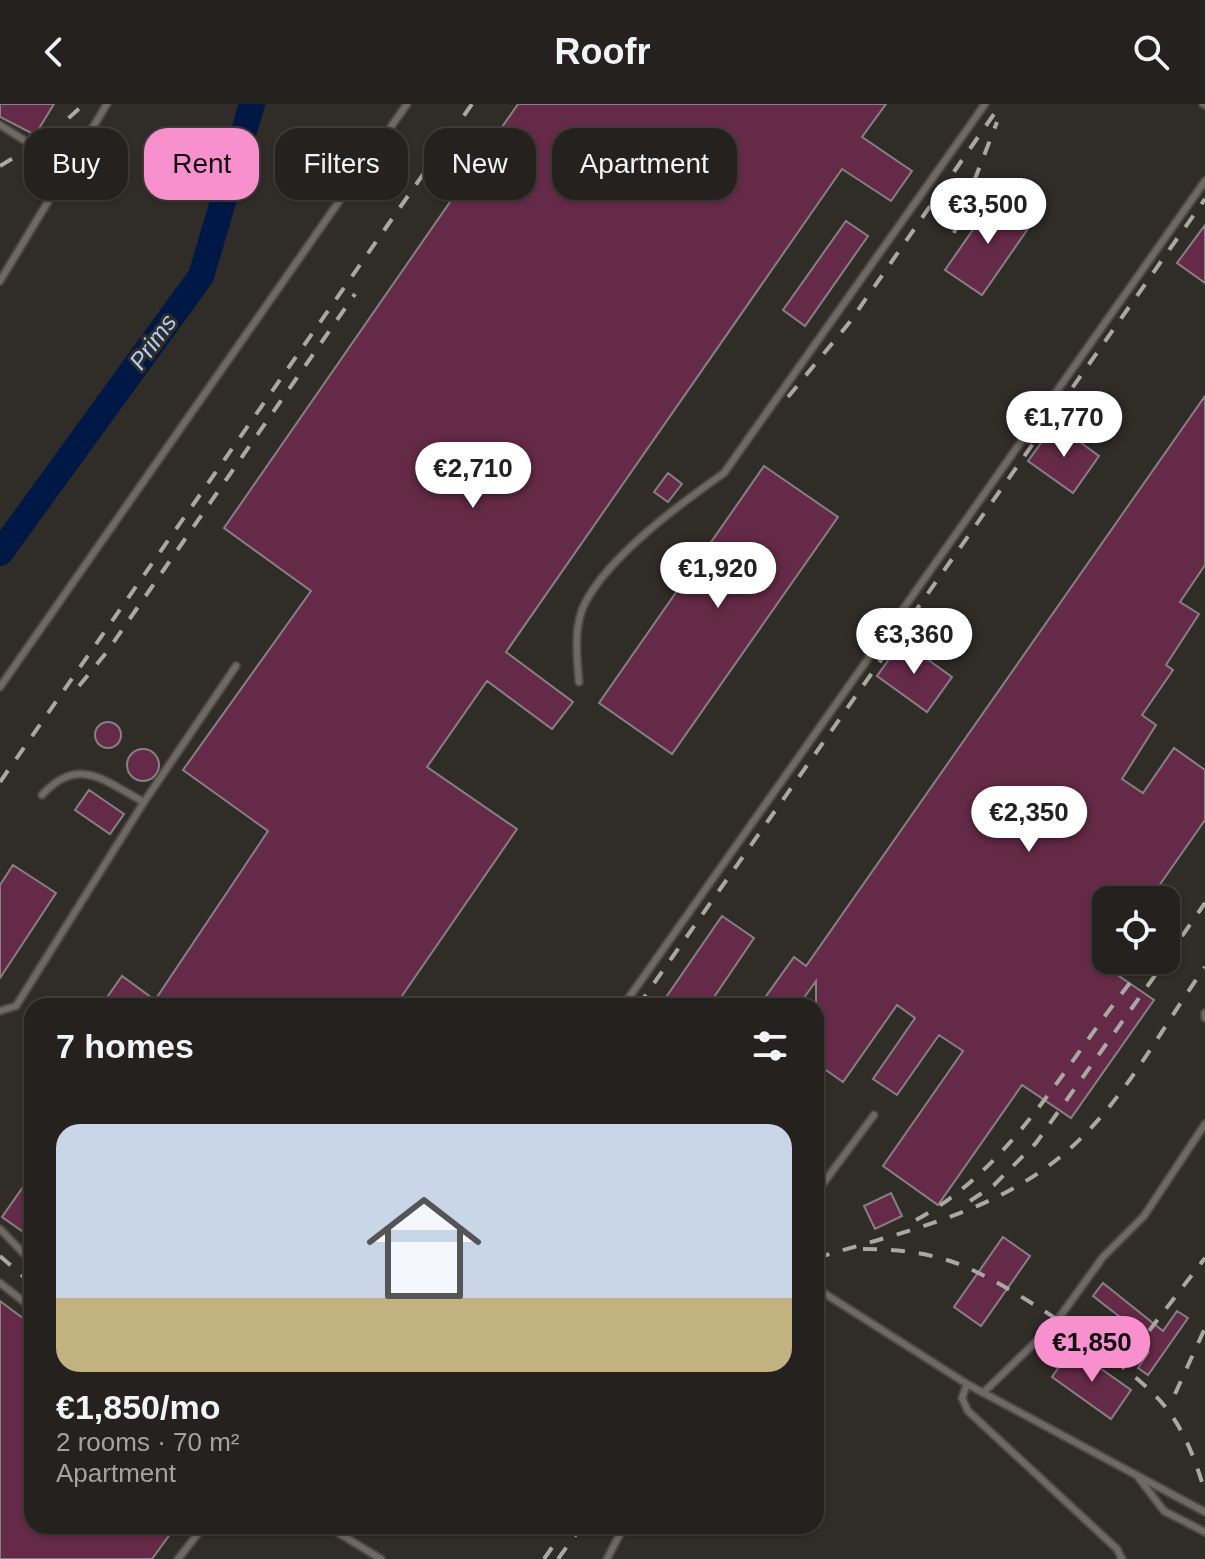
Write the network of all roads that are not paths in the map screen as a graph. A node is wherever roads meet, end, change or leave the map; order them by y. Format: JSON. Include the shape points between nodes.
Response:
{"nodes":[{"id":1,"x":107,"y":104,"type":"edge"},
{"id":2,"x":407,"y":104,"type":"edge"},
{"id":3,"x":985,"y":104,"type":"edge"},
{"id":4,"x":0,"y":125,"type":"edge"},
{"id":5,"x":92,"y":128,"type":"edge"},
{"id":6,"x":24,"y":140,"type":"edge"},
{"id":7,"x":1205,"y":181,"type":"edge"},
{"id":8,"x":49,"y":200,"type":"edge"},
{"id":9,"x":0,"y":281,"type":"edge"},
{"id":10,"x":236,"y":666,"type":"dead end"},
{"id":11,"x":579,"y":682,"type":"dead end"},
{"id":12,"x":0,"y":687,"type":"edge"},
{"id":13,"x":42,"y":795,"type":"dead end"},
{"id":14,"x":144,"y":802,"type":"junction"},
{"id":15,"x":629,"y":998,"type":"edge"},
{"id":16,"x":0,"y":1011,"type":"edge"},
{"id":17,"x":874,"y":1115,"type":"dead end"},
{"id":18,"x":1205,"y":1124,"type":"edge"},
{"id":19,"x":824,"y":1182,"type":"edge"},
{"id":20,"x":0,"y":1229,"type":"edge"},
{"id":21,"x":24,"y":1254,"type":"edge"},
{"id":22,"x":0,"y":1283,"type":"edge"},
{"id":23,"x":824,"y":1293,"type":"edge"},
{"id":24,"x":24,"y":1302,"type":"edge"},
{"id":25,"x":967,"y":1384,"type":"junction"},
{"id":26,"x":983,"y":1393,"type":"junction"},
{"id":27,"x":1136,"y":1475,"type":"junction"},
{"id":28,"x":1205,"y":1512,"type":"edge"},
{"id":29,"x":1205,"y":1532,"type":"edge"},
{"id":30,"x":198,"y":1534,"type":"edge"},
{"id":31,"x":340,"y":1534,"type":"edge"},
{"id":32,"x":620,"y":1534,"type":"edge"},
{"id":33,"x":178,"y":1559,"type":"edge"},
{"id":34,"x":381,"y":1559,"type":"edge"},
{"id":35,"x":607,"y":1559,"type":"edge"},
{"id":36,"x":1122,"y":1559,"type":"edge"}],
"edges":[{"from":1,"to":5,"type":"lane"},
{"from":2,"to":12,"type":"lane"},
{"from":3,"to":11,"type":"lane","via":[[724,473],[670,512],[584,604],[576,646]]},
{"from":4,"to":6,"type":"lane"},
{"from":7,"to":15,"type":"lane"},
{"from":8,"to":9,"type":"lane"},
{"from":10,"to":14,"type":"lane"},
{"from":13,"to":14,"type":"lane","via":[[58,777],[87,772]]},
{"from":14,"to":16,"type":"lane","via":[[16,1006]]},
{"from":17,"to":19,"type":"lane"},
{"from":18,"to":26,"type":"lane","via":[[1144,1216],[1103,1257],[1056,1322]]},
{"from":20,"to":21,"type":"lane"},
{"from":22,"to":24,"type":"lane"},
{"from":23,"to":25,"type":"lane"},
{"from":25,"to":26,"type":"lane"},
{"from":25,"to":36,"type":"lane","via":[[962,1398],[968,1411]]},
{"from":26,"to":27,"type":"lane"},
{"from":27,"to":28,"type":"lane"},
{"from":27,"to":29,"type":"lane","via":[[1164,1511]]},
{"from":30,"to":33,"type":"lane"},
{"from":31,"to":34,"type":"lane"},
{"from":32,"to":35,"type":"lane"}]}
